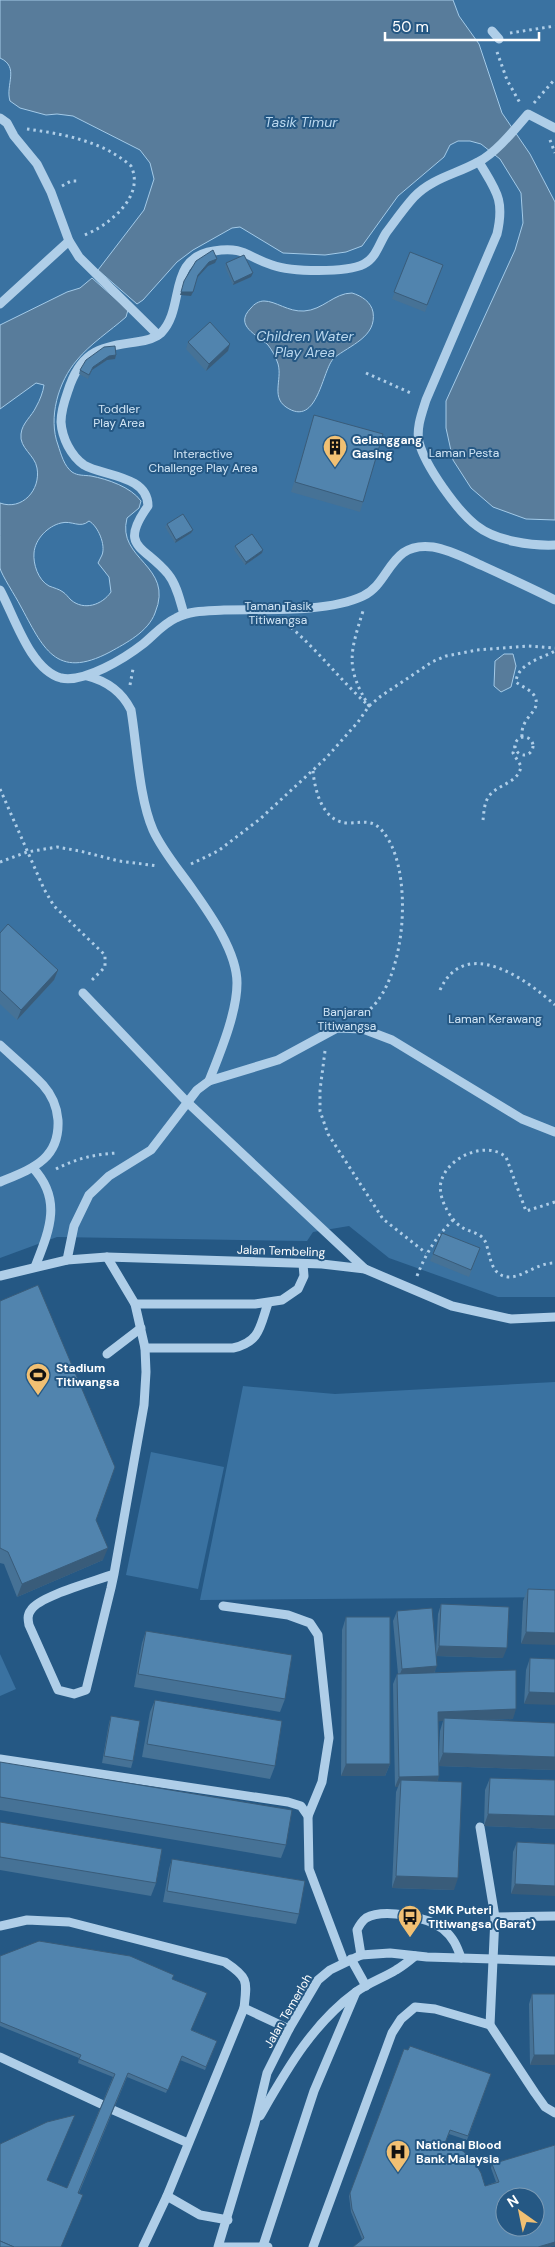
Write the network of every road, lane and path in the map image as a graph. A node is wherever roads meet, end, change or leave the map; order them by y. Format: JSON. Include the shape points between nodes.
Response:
{"nodes":[{"id":1,"x":555,"y":26,"type":"edge"},
{"id":2,"x":555,"y":79,"type":"edge"},
{"id":3,"x":528,"y":114,"type":"junction"},
{"id":4,"x":4,"y":120,"type":"edge"},
{"id":5,"x":555,"y":128,"type":"edge"},
{"id":6,"x":480,"y":162,"type":"junction"},
{"id":7,"x":69,"y":241,"type":"junction"},
{"id":8,"x":0,"y":304,"type":"edge"},
{"id":9,"x":158,"y":335,"type":"junction"},
{"id":10,"x":366,"y":373,"type":"dead end"},
{"id":11,"x":426,"y":400,"type":"junction"},
{"id":12,"x":555,"y":545,"type":"edge"},
{"id":13,"x":0,"y":590,"type":"edge"},
{"id":14,"x":369,"y":593,"type":"junction"},
{"id":15,"x":555,"y":600,"type":"edge"},
{"id":16,"x":184,"y":614,"type":"junction"},
{"id":17,"x":283,"y":621,"type":"dead end"},
{"id":18,"x":144,"y":643,"type":"junction"},
{"id":19,"x":555,"y":650,"type":"edge"},
{"id":20,"x":87,"y":676,"type":"junction"},
{"id":21,"x":369,"y":706,"type":"junction"},
{"id":22,"x":131,"y":710,"type":"junction"},
{"id":23,"x":522,"y":737,"type":"junction"},
{"id":24,"x":515,"y":746,"type":"junction"},
{"id":25,"x":313,"y":771,"type":"junction"},
{"id":26,"x":0,"y":789,"type":"edge"},
{"id":27,"x":482,"y":820,"type":"dead end"},
{"id":28,"x":28,"y":852,"type":"junction"},
{"id":29,"x":0,"y":862,"type":"edge"},
{"id":30,"x":177,"y":867,"type":"junction"},
{"id":31,"x":85,"y":989,"type":"joint"},
{"id":32,"x":440,"y":990,"type":"dead end"},
{"id":33,"x":555,"y":1006,"type":"edge"},
{"id":34,"x":337,"y":1028,"type":"junction"},
{"id":35,"x":328,"y":1033,"type":"junction"},
{"id":36,"x":0,"y":1045,"type":"edge"},
{"id":37,"x":209,"y":1082,"type":"junction"},
{"id":38,"x":186,"y":1102,"type":"junction"},
{"id":39,"x":555,"y":1132,"type":"edge"},
{"id":40,"x":141,"y":1156,"type":"junction"},
{"id":41,"x":33,"y":1168,"type":"junction"},
{"id":42,"x":44,"y":1179,"type":"junction"},
{"id":43,"x":0,"y":1182,"type":"edge"},
{"id":44,"x":555,"y":1202,"type":"edge"},
{"id":45,"x":453,"y":1220,"type":"junction"},
{"id":46,"x":426,"y":1253,"type":"junction"},
{"id":47,"x":107,"y":1257,"type":"junction"},
{"id":48,"x":67,"y":1260,"type":"junction"},
{"id":49,"x":555,"y":1263,"type":"edge"},
{"id":50,"x":304,"y":1264,"type":"junction"},
{"id":51,"x":34,"y":1267,"type":"junction"},
{"id":52,"x":365,"y":1269,"type":"junction"},
{"id":53,"x":0,"y":1276,"type":"edge"},
{"id":54,"x":417,"y":1276,"type":"dead end"},
{"id":55,"x":268,"y":1303,"type":"junction"},
{"id":56,"x":135,"y":1304,"type":"junction"},
{"id":57,"x":555,"y":1317,"type":"edge"},
{"id":58,"x":141,"y":1328,"type":"junction"},
{"id":59,"x":145,"y":1348,"type":"junction"},
{"id":60,"x":107,"y":1354,"type":"dead end"},
{"id":61,"x":114,"y":1574,"type":"junction"},
{"id":62,"x":223,"y":1606,"type":"dead end"},
{"id":63,"x":0,"y":1759,"type":"edge"},
{"id":64,"x":308,"y":1816,"type":"junction"},
{"id":65,"x":480,"y":1828,"type":"dead end"},
{"id":66,"x":555,"y":1916,"type":"edge"},
{"id":67,"x":495,"y":1917,"type":"junction"},
{"id":68,"x":0,"y":1926,"type":"edge"},
{"id":69,"x":361,"y":1954,"type":"junction"},
{"id":70,"x":415,"y":1956,"type":"junction"},
{"id":71,"x":462,"y":1958,"type":"junction"},
{"id":72,"x":493,"y":1959,"type":"junction"},
{"id":73,"x":348,"y":1961,"type":"junction"},
{"id":74,"x":555,"y":1961,"type":"edge"},
{"id":75,"x":366,"y":1986,"type":"junction"},
{"id":76,"x":356,"y":1992,"type":"junction"},
{"id":77,"x":244,"y":2008,"type":"junction"},
{"id":78,"x":490,"y":2025,"type":"junction"},
{"id":79,"x":289,"y":2029,"type":"junction"},
{"id":80,"x":0,"y":2057,"type":"edge"},
{"id":81,"x":101,"y":2104,"type":"edge"},
{"id":82,"x":113,"y":2110,"type":"edge"},
{"id":83,"x":555,"y":2113,"type":"edge"},
{"id":84,"x":255,"y":2123,"type":"junction"},
{"id":85,"x":188,"y":2143,"type":"junction"},
{"id":86,"x":167,"y":2196,"type":"junction"},
{"id":87,"x":228,"y":2220,"type":"junction"},
{"id":88,"x":266,"y":2246,"type":"edge"},
{"id":89,"x":143,"y":2247,"type":"edge"},
{"id":90,"x":218,"y":2247,"type":"edge"},
{"id":91,"x":313,"y":2247,"type":"edge"}],
"edges":[{"from":1,"to":3,"type":"path","via":[[495,35],[502,68]]},
{"from":2,"to":3,"type":"path"},
{"from":3,"to":5,"type":"street"},
{"from":3,"to":6,"type":"street"},
{"from":4,"to":7,"type":"street","via":[[44,176]]},
{"from":4,"to":7,"type":"path","via":[[22,128],[77,138],[106,150],[131,166],[135,180],[121,209],[94,232]]},
{"from":6,"to":9,"type":"street","via":[[424,188],[363,264],[325,270],[287,268],[272,266],[240,250],[212,251],[200,256],[180,276],[171,316]]},
{"from":6,"to":11,"type":"street","via":[[500,199],[501,216]]},
{"from":7,"to":8,"type":"street"},
{"from":7,"to":9,"type":"street","via":[[87,267]]},
{"from":9,"to":16,"type":"street","via":[[149,340],[104,348],[80,364],[62,406],[62,422],[65,440],[80,461],[91,468],[126,479],[146,495],[148,506],[134,531],[137,543],[173,581]]},
{"from":10,"to":11,"type":"path"},
{"from":11,"to":12,"type":"street","via":[[419,422],[418,440],[425,459],[460,511],[479,528],[501,537],[534,546]]},
{"from":13,"to":20,"type":"street","via":[[41,665],[62,678]]},
{"from":14,"to":15,"type":"street","via":[[402,554],[427,547],[457,554]]},
{"from":14,"to":16,"type":"street","via":[[345,602],[309,607]]},
{"from":14,"to":21,"type":"path","via":[[351,663],[357,687]]},
{"from":16,"to":18,"type":"street"},
{"from":17,"to":21,"type":"path","via":[[308,642]]},
{"from":18,"to":20,"type":"street"},
{"from":18,"to":22,"type":"path","via":[[130,678]]},
{"from":19,"to":21,"type":"path","via":[[528,646],[446,656],[410,676]]},
{"from":19,"to":23,"type":"path","via":[[521,669],[517,675],[516,682],[531,692],[536,704],[522,725]]},
{"from":20,"to":22,"type":"street","via":[[109,685]]},
{"from":21,"to":25,"type":"path"},
{"from":22,"to":30,"type":"street","via":[[152,828]]},
{"from":23,"to":24,"type":"path"},
{"from":23,"to":24,"type":"path","via":[[530,738],[533,750],[522,755]]},
{"from":24,"to":27,"type":"path","via":[[513,753],[521,766],[520,773],[496,789],[486,802]]},
{"from":25,"to":30,"type":"path","via":[[260,819],[218,850],[191,864]]},
{"from":25,"to":34,"type":"path","via":[[315,789],[324,809],[332,817],[339,822],[372,823],[388,839],[398,866],[402,892],[400,933],[385,989],[369,1011]]},
{"from":26,"to":28,"type":"path"},
{"from":28,"to":29,"type":"path"},
{"from":28,"to":30,"type":"path","via":[[57,848],[119,861]]},
{"from":28,"to":31,"type":"path","via":[[54,906],[105,955],[105,967]]},
{"from":30,"to":37,"type":"street","via":[[209,912],[228,948],[236,973],[236,993],[229,1026]]},
{"from":31,"to":38,"type":"street"},
{"from":32,"to":33,"type":"path","via":[[444,981],[461,966],[482,962],[509,973]]},
{"from":34,"to":35,"type":"street"},
{"from":34,"to":39,"type":"street","via":[[376,1032],[522,1119]]},
{"from":35,"to":37,"type":"street","via":[[278,1060]]},
{"from":35,"to":46,"type":"path","via":[[320,1090],[320,1111],[328,1134],[383,1219]]},
{"from":36,"to":41,"type":"street","via":[[43,1085],[55,1105],[58,1132],[55,1145],[48,1156]]},
{"from":37,"to":38,"type":"street"},
{"from":38,"to":40,"type":"street","via":[[160,1140]]},
{"from":38,"to":52,"type":"street"},
{"from":40,"to":42,"type":"path","via":[[103,1154],[73,1160],[53,1170]]},
{"from":40,"to":48,"type":"street","via":[[109,1176],[89,1195],[74,1226]]},
{"from":41,"to":42,"type":"street"},
{"from":41,"to":43,"type":"street"},
{"from":42,"to":51,"type":"street","via":[[52,1214]]},
{"from":44,"to":45,"type":"path","via":[[526,1211],[506,1158],[495,1151],[481,1150],[458,1160],[443,1176],[441,1193]]},
{"from":45,"to":46,"type":"path","via":[[438,1234]]},
{"from":45,"to":49,"type":"path","via":[[481,1235],[494,1269],[508,1277],[541,1264]]},
{"from":46,"to":54,"type":"path"},
{"from":47,"to":48,"type":"street","name":"Jalan Tembeling"},
{"from":47,"to":50,"type":"street","name":"Jalan Tembeling"},
{"from":47,"to":56,"type":"street"},
{"from":48,"to":51,"type":"street","name":"Jalan Tembeling"},
{"from":50,"to":52,"type":"street","name":"Jalan Tembeling"},
{"from":50,"to":55,"type":"street","via":[[304,1276],[298,1289],[282,1300]]},
{"from":51,"to":53,"type":"street","name":"Jalan Tembeling"},
{"from":52,"to":57,"type":"street","name":"Jalan Tembeling","via":[[452,1306],[512,1319]]},
{"from":55,"to":56,"type":"street"},
{"from":55,"to":59,"type":"street","via":[[256,1337],[247,1345],[233,1348]]},
{"from":56,"to":58,"type":"street"},
{"from":58,"to":59,"type":"street"},
{"from":58,"to":60,"type":"street"},
{"from":59,"to":61,"type":"street","via":[[144,1404]]},
{"from":61,"to":61,"type":"street","via":[[86,1690],[74,1694],[58,1690],[29,1625],[31,1609],[41,1600]]},
{"from":62,"to":64,"type":"street","via":[[288,1615],[310,1623],[318,1635],[329,1738],[322,1782]]},
{"from":63,"to":64,"type":"street","via":[[288,1802],[301,1806]]},
{"from":64,"to":73,"type":"street","via":[[309,1868]]},
{"from":65,"to":67,"type":"street"},
{"from":66,"to":67,"type":"street"},
{"from":67,"to":72,"type":"street"},
{"from":68,"to":77,"type":"street","via":[[27,1920],[68,1922],[225,1962],[240,1972],[246,1984]]},
{"from":69,"to":70,"type":"street","name":"Jalan Temerloh"},
{"from":69,"to":71,"type":"street","via":[[357,1930],[360,1924],[364,1919],[389,1913],[442,1928],[454,1939]]},
{"from":69,"to":73,"type":"street","name":"Jalan Temerloh"},
{"from":70,"to":71,"type":"street","name":"Jalan Temerloh"},
{"from":70,"to":75,"type":"street","name":"Jalan Temerloh"},
{"from":71,"to":72,"type":"street","name":"Jalan Temerloh"},
{"from":72,"to":74,"type":"street","name":"Jalan Temerloh"},
{"from":72,"to":78,"type":"street"},
{"from":73,"to":75,"type":"street"},
{"from":73,"to":79,"type":"street","name":"Jalan Temerloh","via":[[318,1980]]},
{"from":75,"to":76,"type":"street","name":"Jalan Temerloh"},
{"from":76,"to":84,"type":"street","name":"Jalan Temerloh","via":[[321,2024],[295,2056]]},
{"from":76,"to":88,"type":"street","via":[[314,2091]]},
{"from":77,"to":79,"type":"street"},
{"from":77,"to":85,"type":"street"},
{"from":78,"to":83,"type":"street","via":[[545,2107]]},
{"from":78,"to":91,"type":"street","via":[[435,2009],[415,2008],[401,2019],[392,2033]]},
{"from":79,"to":84,"type":"street","name":"Jalan Temerloh","via":[[267,2073]]},
{"from":80,"to":81,"type":"street"},
{"from":82,"to":85,"type":"street"},
{"from":84,"to":87,"type":"street","name":"Jalan Temerloh"},
{"from":85,"to":86,"type":"street"},
{"from":86,"to":87,"type":"street","via":[[200,2215]]},
{"from":86,"to":89,"type":"street"},
{"from":87,"to":90,"type":"street","name":"Jalan Temerloh"},
{"from":88,"to":90,"type":"street"}]}
